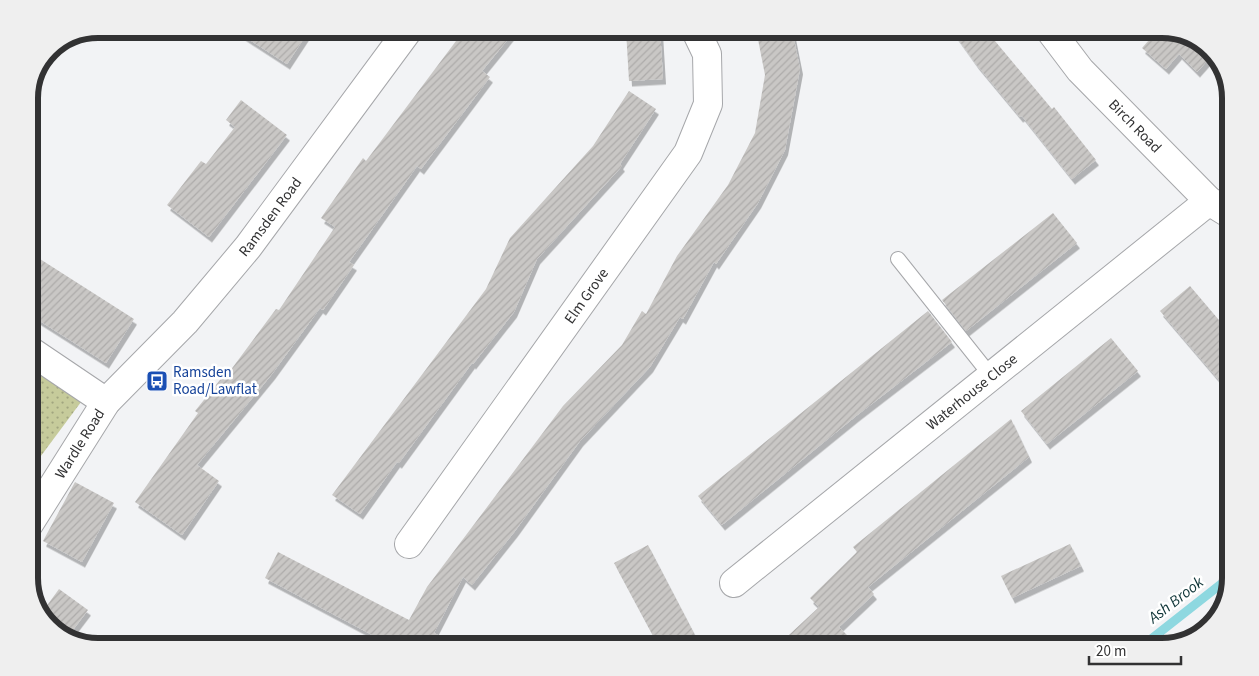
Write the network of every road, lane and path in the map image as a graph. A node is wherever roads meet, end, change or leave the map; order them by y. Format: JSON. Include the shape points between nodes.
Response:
{"nodes":[{"id":1,"x":402,"y":38,"type":"edge"},
{"id":2,"x":699,"y":38,"type":"edge"},
{"id":3,"x":1057,"y":38,"type":"edge"},
{"id":4,"x":1219,"y":207,"type":"edge"},
{"id":5,"x":898,"y":259,"type":"dead end"},
{"id":6,"x":38,"y":355,"type":"edge"},
{"id":7,"x":991,"y":376,"type":"junction"},
{"id":8,"x":111,"y":397,"type":"junction"},
{"id":9,"x":38,"y":510,"type":"edge"},
{"id":10,"x":409,"y":544,"type":"dead end"},
{"id":11,"x":734,"y":583,"type":"dead end"}],
"edges":[{"from":1,"to":8,"type":"street","name":"Ramsden Road","via":[[248,247],[185,322]]},
{"from":2,"to":10,"type":"street","name":"Elm Grove","via":[[707,54],[708,104],[688,153]]},
{"from":3,"to":4,"type":"street","name":"Birch Road","via":[[1080,70]]},
{"from":4,"to":7,"type":"street","name":"Waterhouse Close"},
{"from":5,"to":7,"type":"lane"},
{"from":6,"to":8,"type":"street"},
{"from":7,"to":11,"type":"street","name":"Waterhouse Close"},
{"from":8,"to":9,"type":"street","name":"Wardle Road"}]}
